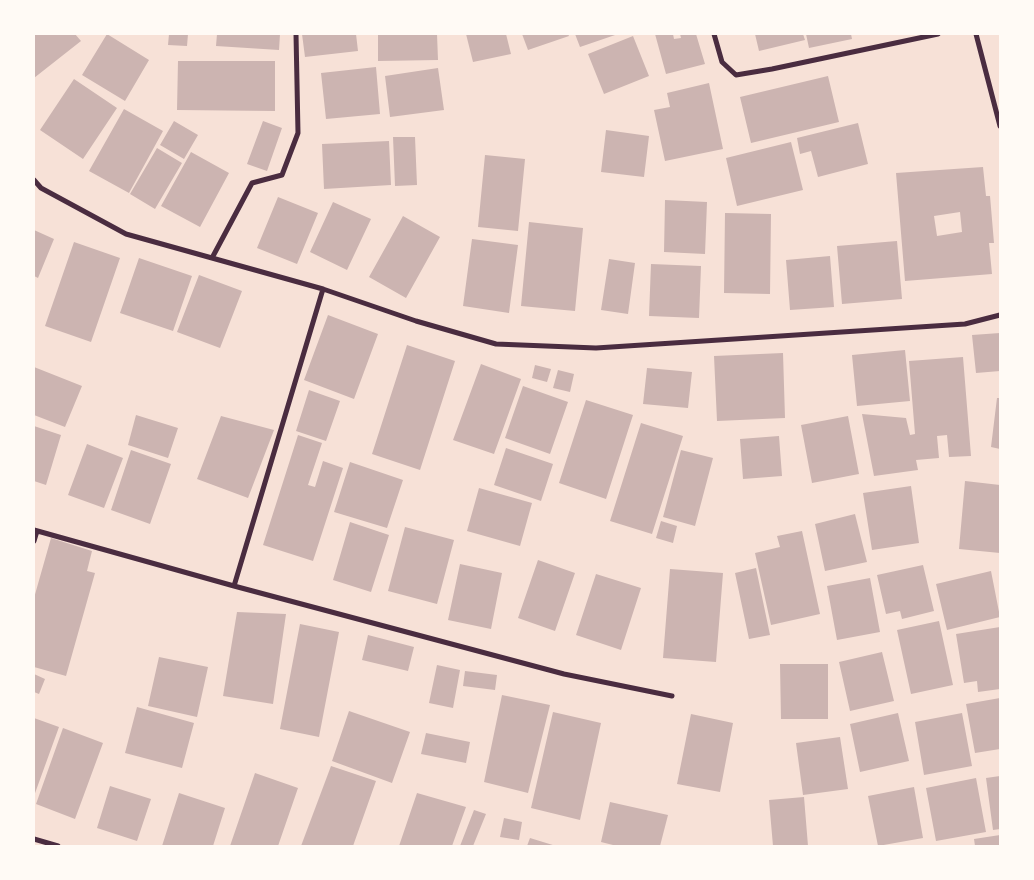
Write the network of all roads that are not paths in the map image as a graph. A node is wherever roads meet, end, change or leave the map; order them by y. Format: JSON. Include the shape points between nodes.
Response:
{"nodes":[{"id":1,"x":296,"y":34,"type":"edge"},
{"id":2,"x":714,"y":34,"type":"edge"},
{"id":3,"x":938,"y":34,"type":"edge"},
{"id":4,"x":976,"y":34,"type":"edge"},
{"id":5,"x":1000,"y":126,"type":"edge"},
{"id":6,"x":34,"y":180,"type":"edge"},
{"id":7,"x":212,"y":258,"type":"junction"},
{"id":8,"x":323,"y":289,"type":"junction"},
{"id":9,"x":1000,"y":315,"type":"edge"},
{"id":10,"x":35,"y":530,"type":"edge"},
{"id":11,"x":34,"y":541,"type":"edge"},
{"id":12,"x":234,"y":586,"type":"junction"},
{"id":13,"x":672,"y":696,"type":"dead end"},
{"id":14,"x":34,"y":839,"type":"edge"},
{"id":15,"x":58,"y":846,"type":"edge"}],
"edges":[{"from":1,"to":7,"type":"street","via":[[298,133],[282,175],[252,183]]},
{"from":2,"to":3,"type":"street","via":[[722,62],[736,75]]},
{"from":4,"to":5,"type":"street"},
{"from":6,"to":7,"type":"street","via":[[41,188],[126,234]]},
{"from":7,"to":8,"type":"street"},
{"from":8,"to":9,"type":"street","via":[[496,344],[596,348],[965,324]]},
{"from":8,"to":12,"type":"street"},
{"from":10,"to":11,"type":"street"},
{"from":10,"to":12,"type":"street"},
{"from":12,"to":13,"type":"street","via":[[564,674]]},
{"from":14,"to":15,"type":"street"}]}
